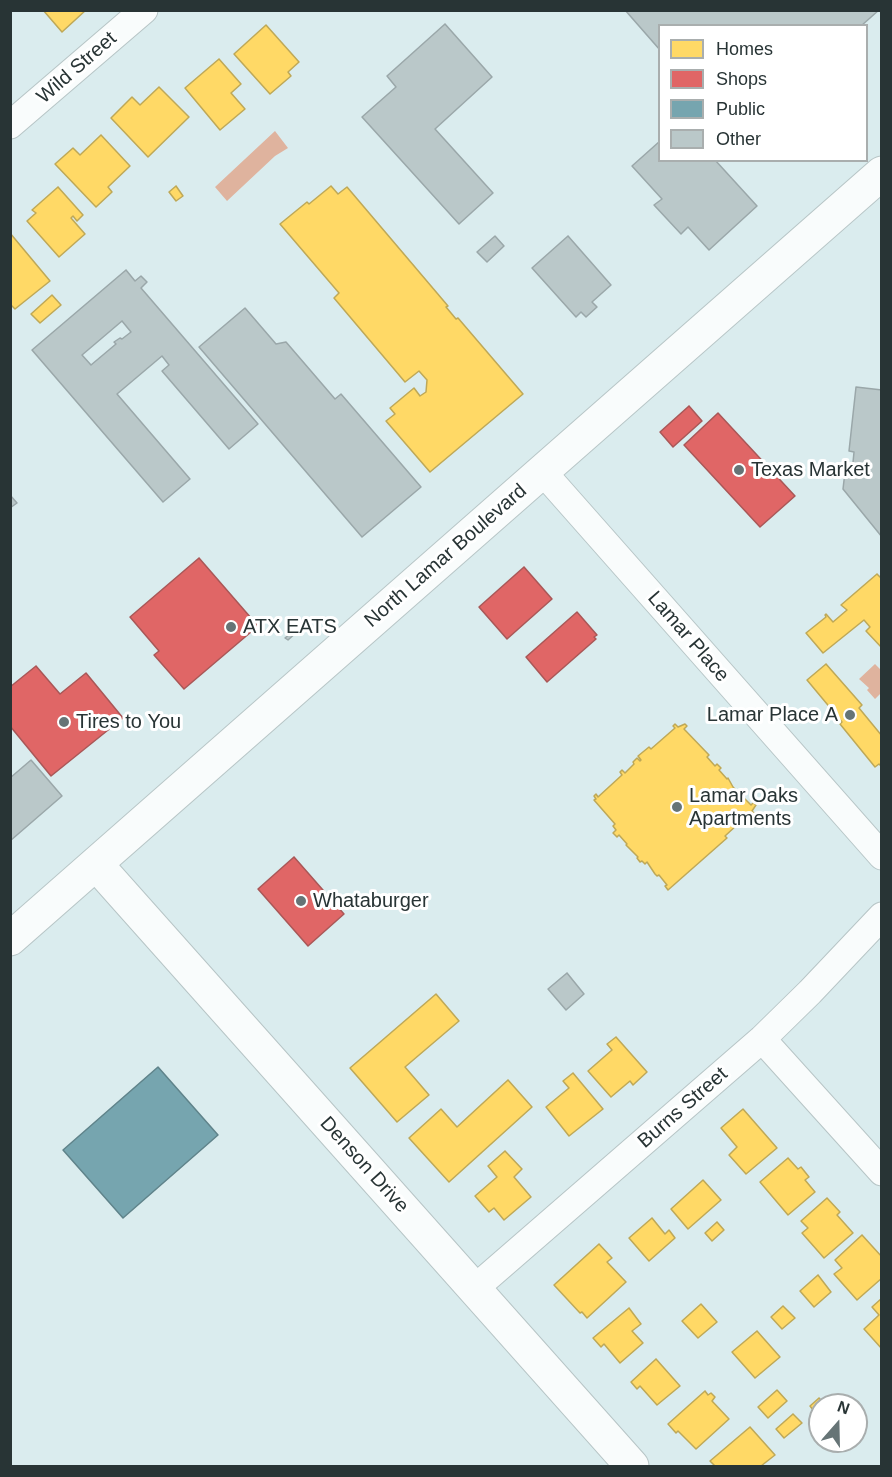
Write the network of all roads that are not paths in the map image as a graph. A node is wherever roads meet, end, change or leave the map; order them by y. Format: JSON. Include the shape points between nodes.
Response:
{"nodes":[{"id":1,"x":144,"y":10,"type":"edge"},
{"id":2,"x":10,"y":125,"type":"edge"},
{"id":3,"x":882,"y":173,"type":"edge"},
{"id":4,"x":542,"y":471,"type":"junction"},
{"id":5,"x":882,"y":856,"type":"edge"},
{"id":6,"x":96,"y":864,"type":"junction"},
{"id":7,"x":882,"y":916,"type":"edge"},
{"id":8,"x":11,"y":938,"type":"edge"},
{"id":9,"x":762,"y":1039,"type":"junction"},
{"id":10,"x":882,"y":1172,"type":"edge"},
{"id":11,"x":474,"y":1289,"type":"junction"},
{"id":12,"x":632,"y":1467,"type":"edge"}],
"edges":[{"from":1,"to":2,"type":"street","name":"Wild Street"},
{"from":3,"to":4,"type":"main road","name":"North Lamar Boulevard"},
{"from":4,"to":5,"type":"street","name":"Lamar Place"},
{"from":4,"to":6,"type":"main road","name":"North Lamar Boulevard"},
{"from":6,"to":8,"type":"main road","name":"North Lamar Boulevard"},
{"from":6,"to":11,"type":"main road","name":"Denson Drive"},
{"from":7,"to":9,"type":"street","name":"Burns Street"},
{"from":9,"to":10,"type":"street"},
{"from":9,"to":11,"type":"street","name":"Burns Street"},
{"from":11,"to":12,"type":"main road","name":"Denson Drive"}]}
